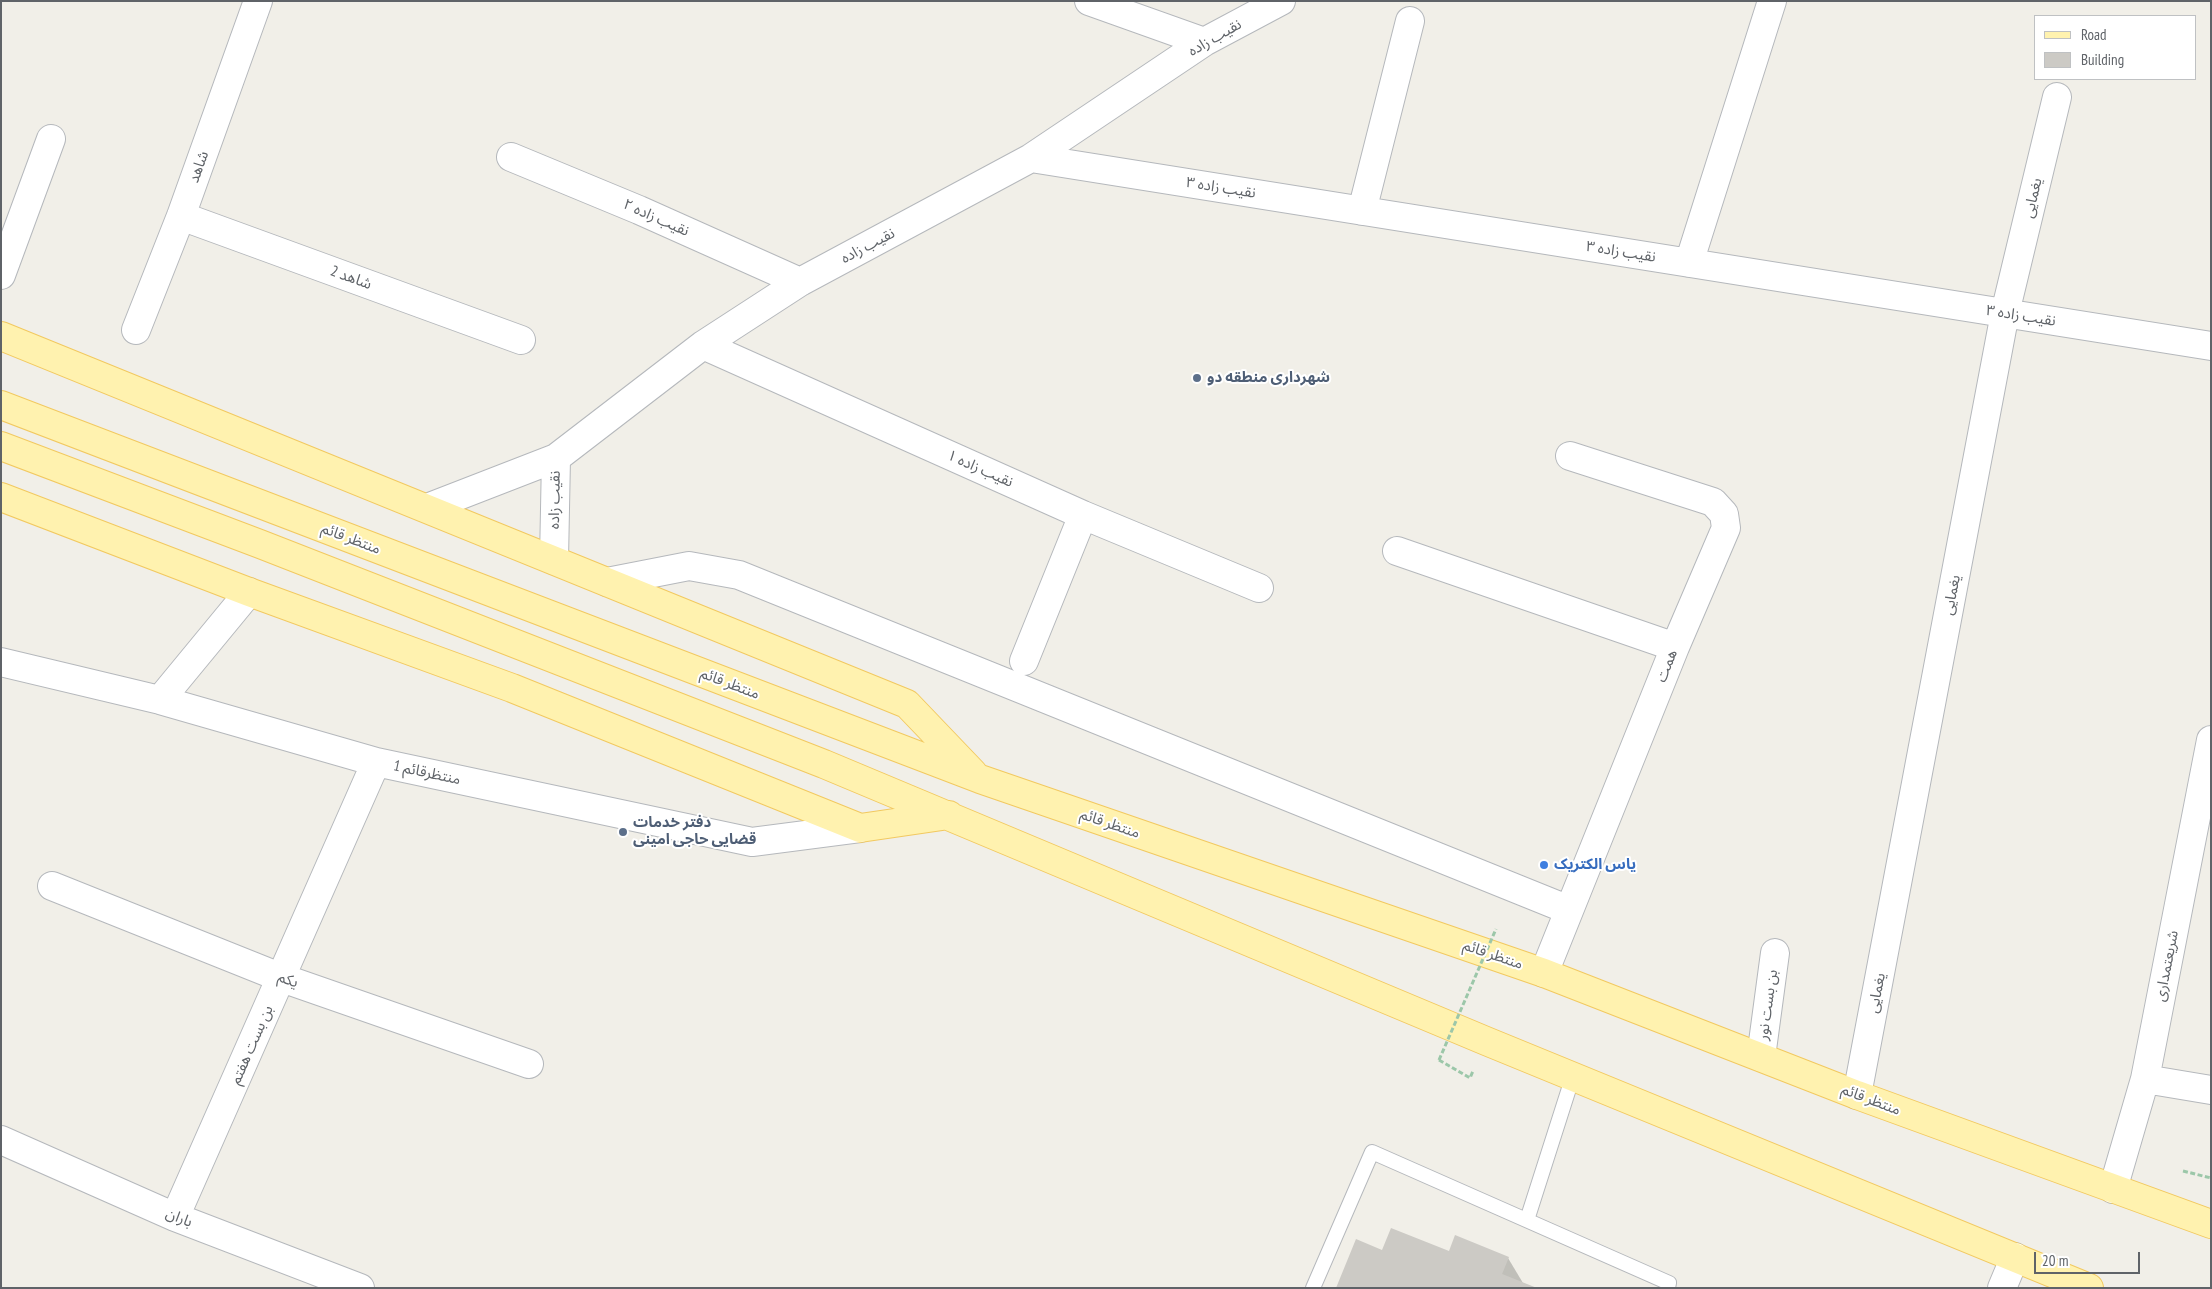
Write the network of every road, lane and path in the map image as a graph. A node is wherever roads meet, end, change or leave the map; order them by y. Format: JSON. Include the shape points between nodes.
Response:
{"nodes":[{"id":1,"x":258,"y":1,"type":"edge"},
{"id":2,"x":1089,"y":1,"type":"edge"},
{"id":3,"x":1280,"y":1,"type":"edge"},
{"id":4,"x":1772,"y":1,"type":"edge"},
{"id":5,"x":1410,"y":20,"type":"dead end"},
{"id":6,"x":1204,"y":42,"type":"junction"},
{"id":7,"x":2057,"y":97,"type":"dead end"},
{"id":8,"x":51,"y":139,"type":"dead end"},
{"id":9,"x":511,"y":157,"type":"dead end"},
{"id":10,"x":1031,"y":158,"type":"junction"},
{"id":11,"x":1362,"y":211,"type":"junction"},
{"id":12,"x":181,"y":216,"type":"junction"},
{"id":13,"x":1689,"y":263,"type":"junction"},
{"id":14,"x":1,"y":275,"type":"edge"},
{"id":15,"x":800,"y":282,"type":"junction"},
{"id":16,"x":2005,"y":313,"type":"junction"},
{"id":17,"x":136,"y":330,"type":"dead end"},
{"id":18,"x":1,"y":336,"type":"edge"},
{"id":19,"x":521,"y":340,"type":"dead end"},
{"id":20,"x":703,"y":345,"type":"junction"},
{"id":21,"x":2211,"y":346,"type":"edge"},
{"id":22,"x":7,"y":407,"type":"edge"},
{"id":23,"x":1,"y":446,"type":"edge"},
{"id":24,"x":1570,"y":456,"type":"dead end"},
{"id":25,"x":556,"y":458,"type":"junction"},
{"id":26,"x":1,"y":497,"type":"edge"},
{"id":27,"x":427,"y":508,"type":"junction"},
{"id":28,"x":1083,"y":515,"type":"junction"},
{"id":29,"x":1397,"y":551,"type":"dead end"},
{"id":30,"x":554,"y":560,"type":"junction"},
{"id":31,"x":608,"y":582,"type":"junction"},
{"id":32,"x":1259,"y":588,"type":"dead end"},
{"id":33,"x":249,"y":592,"type":"junction"},
{"id":34,"x":1675,"y":647,"type":"junction"},
{"id":35,"x":1024,"y":661,"type":"dead end"},
{"id":36,"x":1,"y":662,"type":"edge"},
{"id":37,"x":160,"y":700,"type":"junction"},
{"id":38,"x":2211,"y":740,"type":"edge"},
{"id":39,"x":376,"y":762,"type":"junction"},
{"id":40,"x":980,"y":779,"type":"junction"},
{"id":41,"x":949,"y":815,"type":"junction"},
{"id":42,"x":860,"y":828,"type":"junction"},
{"id":43,"x":52,"y":886,"type":"dead end"},
{"id":44,"x":1568,"y":910,"type":"junction"},
{"id":45,"x":1496,"y":930,"type":"dead end"},
{"id":46,"x":1775,"y":953,"type":"dead end"},
{"id":47,"x":1544,"y":973,"type":"junction"},
{"id":48,"x":282,"y":978,"type":"junction"},
{"id":49,"x":1761,"y":1057,"type":"junction"},
{"id":50,"x":529,"y":1064,"type":"dead end"},
{"id":51,"x":1573,"y":1076,"type":"junction"},
{"id":52,"x":1470,"y":1078,"type":"dead end"},
{"id":53,"x":2145,"y":1079,"type":"junction"},
{"id":54,"x":2211,"y":1090,"type":"edge"},
{"id":55,"x":1857,"y":1095,"type":"junction"},
{"id":56,"x":1,"y":1140,"type":"edge"},
{"id":57,"x":2184,"y":1171,"type":"dead end"},
{"id":58,"x":2211,"y":1178,"type":"edge"},
{"id":59,"x":2113,"y":1189,"type":"junction"},
{"id":60,"x":175,"y":1217,"type":"junction"},
{"id":61,"x":1528,"y":1220,"type":"junction"},
{"id":62,"x":2211,"y":1224,"type":"edge"},
{"id":63,"x":2015,"y":1257,"type":"junction"},
{"id":64,"x":360,"y":1288,"type":"edge"},
{"id":65,"x":1313,"y":1288,"type":"edge"},
{"id":66,"x":1668,"y":1288,"type":"edge"},
{"id":67,"x":2002,"y":1288,"type":"edge"},
{"id":68,"x":2089,"y":1288,"type":"edge"}],
"edges":[{"from":1,"to":12,"type":"street","name":"شاهد"},
{"from":2,"to":6,"type":"street"},
{"from":3,"to":6,"type":"street","name":"نقیب زاده"},
{"from":4,"to":13,"type":"street"},
{"from":5,"to":11,"type":"street"},
{"from":6,"to":10,"type":"street","name":"نقیب زاده"},
{"from":7,"to":16,"type":"street","name":"یغمایی"},
{"from":8,"to":14,"type":"street"},
{"from":9,"to":15,"type":"street","name":"نقیب زاده ۲"},
{"from":10,"to":11,"type":"street","name":"نقیب زاده ۳"},
{"from":10,"to":15,"type":"street","name":"نقیب زاده"},
{"from":11,"to":13,"type":"street","name":"نقیب زاده ۳"},
{"from":12,"to":17,"type":"street","name":"شاهد"},
{"from":12,"to":19,"type":"street","name":"شاهد 2"},
{"from":13,"to":16,"type":"street","name":"نقیب زاده ۳"},
{"from":15,"to":20,"type":"street","name":"نقیب زاده"},
{"from":16,"to":21,"type":"street","name":"نقیب زاده ۳"},
{"from":16,"to":55,"type":"street","name":"یغمایی"},
{"from":18,"to":27,"type":"main road"},
{"from":20,"to":25,"type":"street","name":"نقیب زاده"},
{"from":20,"to":28,"type":"street","name":"نقیب زاده ۱"},
{"from":22,"to":40,"type":"main road","name":"منتظر قائم"},
{"from":23,"to":41,"type":"main road","via":[[260,544]]},
{"from":24,"to":34,"type":"street","name":"همت","via":[[1713,502],[1724,514],[1726,528]]},
{"from":25,"to":27,"type":"street"},
{"from":25,"to":30,"type":"street","name":"نقیب زاده"},
{"from":26,"to":33,"type":"main road"},
{"from":27,"to":30,"type":"main road"},
{"from":28,"to":32,"type":"street","name":"نقیب زاده ۱"},
{"from":28,"to":35,"type":"street"},
{"from":29,"to":34,"type":"street"},
{"from":30,"to":31,"type":"main road"},
{"from":31,"to":40,"type":"main road","via":[[907,704]]},
{"from":31,"to":44,"type":"street","via":[[689,566],[739,574]]},
{"from":33,"to":37,"type":"street"},
{"from":33,"to":42,"type":"main road","via":[[512,688]]},
{"from":34,"to":44,"type":"street","name":"همت"},
{"from":36,"to":37,"type":"street","name":"منتظرقائم 1"},
{"from":37,"to":39,"type":"street","name":"منتظرقائم 1"},
{"from":38,"to":53,"type":"street","name":"شریعتمداری"},
{"from":39,"to":42,"type":"street","name":"منتظرقائم 1","via":[[752,842]]},
{"from":39,"to":48,"type":"street","name":"بن بست هفتم"},
{"from":40,"to":47,"type":"main road","name":"منتظر قائم"},
{"from":41,"to":42,"type":"main road"},
{"from":41,"to":51,"type":"main road"},
{"from":43,"to":48,"type":"street","name":"یکم"},
{"from":44,"to":47,"type":"street","name":"همت"},
{"from":45,"to":52,"type":"path","bridge":true,"via":[[1440,1060]]},
{"from":46,"to":49,"type":"street","name":"بن بست نور"},
{"from":47,"to":49,"type":"main road","name":"منتظر قائم"},
{"from":48,"to":50,"type":"street","name":"یکم"},
{"from":48,"to":60,"type":"street","name":"بن بست هفتم"},
{"from":49,"to":55,"type":"main road","name":"منتظر قائم"},
{"from":51,"to":61,"type":"lane"},
{"from":51,"to":63,"type":"main road"},
{"from":53,"to":54,"type":"street"},
{"from":53,"to":59,"type":"street","name":"شریعتمداری"},
{"from":55,"to":59,"type":"main road","name":"منتظر قائم"},
{"from":56,"to":60,"type":"street","name":"باران"},
{"from":57,"to":58,"type":"path"},
{"from":59,"to":62,"type":"main road","name":"منتظر قائم"},
{"from":60,"to":64,"type":"street","name":"باران"},
{"from":61,"to":65,"type":"lane","via":[[1372,1152]]},
{"from":61,"to":66,"type":"lane","via":[[1669,1283]]},
{"from":63,"to":67,"type":"street"},
{"from":63,"to":68,"type":"main road"}]}
